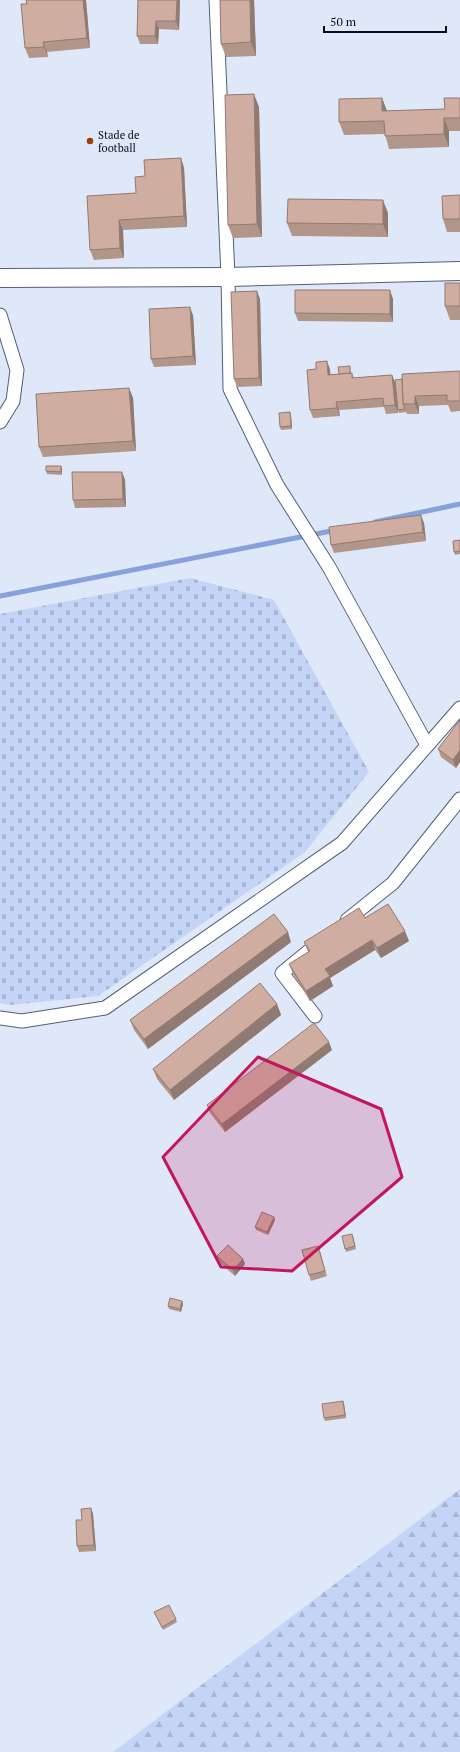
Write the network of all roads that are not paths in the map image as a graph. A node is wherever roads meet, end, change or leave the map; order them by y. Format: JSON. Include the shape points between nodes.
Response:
{"nodes":[{"id":1,"x":216,"y":0,"type":"edge"},
{"id":2,"x":460,"y":271,"type":"edge"},
{"id":3,"x":228,"y":277,"type":"junction"},
{"id":4,"x":0,"y":278,"type":"edge"},
{"id":5,"x":0,"y":315,"type":"edge"},
{"id":6,"x":0,"y":422,"type":"edge"},
{"id":7,"x":460,"y":708,"type":"edge"},
{"id":8,"x":428,"y":745,"type":"junction"},
{"id":9,"x":460,"y":799,"type":"edge"},
{"id":10,"x":315,"y":1016,"type":"dead end"},
{"id":11,"x":0,"y":1018,"type":"edge"}],
"edges":[{"from":1,"to":3,"type":"street"},
{"from":2,"to":3,"type":"street"},
{"from":3,"to":4,"type":"street"},
{"from":3,"to":8,"type":"street","via":[[230,389],[277,485],[329,567]]},
{"from":5,"to":6,"type":"street","via":[[17,370],[13,401]]},
{"from":7,"to":8,"type":"street"},
{"from":8,"to":11,"type":"street","via":[[342,843],[105,1008],[22,1021]]},
{"from":9,"to":10,"type":"street","via":[[393,883],[282,972]]}]}
